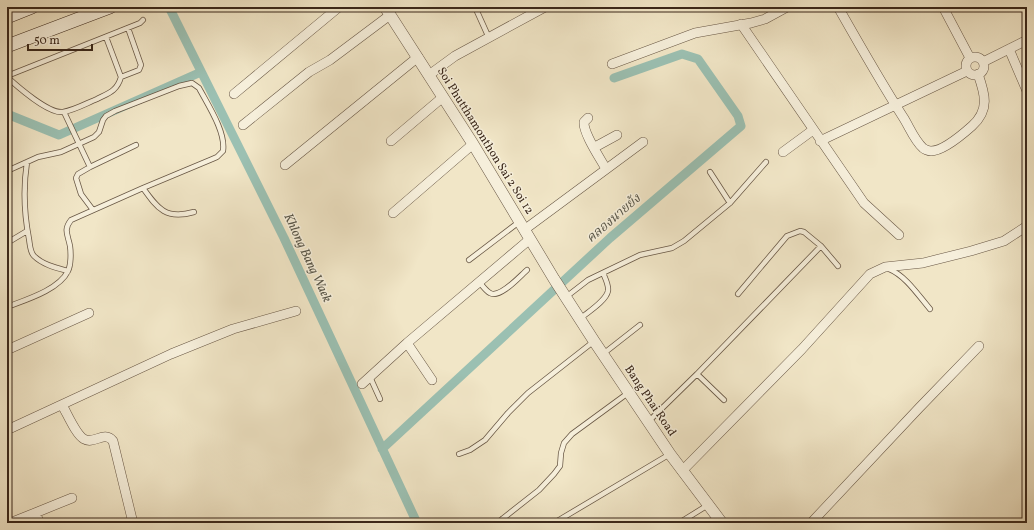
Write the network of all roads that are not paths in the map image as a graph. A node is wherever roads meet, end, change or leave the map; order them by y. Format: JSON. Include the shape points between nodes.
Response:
{"nodes":[{"id":1,"x":32,"y":7,"type":"edge"},
{"id":2,"x":110,"y":7,"type":"edge"},
{"id":3,"x":339,"y":7,"type":"edge"},
{"id":4,"x":475,"y":7,"type":"edge"},
{"id":5,"x":545,"y":7,"type":"edge"},
{"id":6,"x":787,"y":7,"type":"edge"},
{"id":7,"x":838,"y":7,"type":"edge"},
{"id":8,"x":942,"y":7,"type":"edge"},
{"id":9,"x":388,"y":11,"type":"edge"},
{"id":10,"x":7,"y":16,"type":"edge"},
{"id":11,"x":143,"y":20,"type":"dead end"},
{"id":12,"x":741,"y":24,"type":"junction"},
{"id":13,"x":128,"y":28,"type":"junction"},
{"id":14,"x":106,"y":37,"type":"junction"},
{"id":15,"x":489,"y":38,"type":"junction"},
{"id":16,"x":1027,"y":40,"type":"edge"},
{"id":17,"x":7,"y":46,"type":"edge"},
{"id":18,"x":1009,"y":49,"type":"junction"},
{"id":19,"x":418,"y":57,"type":"junction"},
{"id":20,"x":970,"y":58,"type":"junction"},
{"id":21,"x":983,"y":62,"type":"junction"},
{"id":22,"x":612,"y":64,"type":"dead end"},
{"id":23,"x":967,"y":71,"type":"junction"},
{"id":24,"x":429,"y":74,"type":"junction"},
{"id":25,"x":978,"y":74,"type":"junction"},
{"id":26,"x":7,"y":77,"type":"edge"},
{"id":27,"x":121,"y":77,"type":"junction"},
{"id":28,"x":1027,"y":91,"type":"edge"},
{"id":29,"x":234,"y":94,"type":"dead end"},
{"id":30,"x":443,"y":97,"type":"junction"},
{"id":31,"x":895,"y":105,"type":"junction"},
{"id":32,"x":64,"y":112,"type":"junction"},
{"id":33,"x":588,"y":118,"type":"dead end"},
{"id":34,"x":243,"y":124,"type":"dead end"},
{"id":35,"x":813,"y":130,"type":"junction"},
{"id":36,"x":618,"y":135,"type":"dead end"},
{"id":37,"x":391,"y":141,"type":"dead end"},
{"id":38,"x":820,"y":141,"type":"junction"},
{"id":39,"x":643,"y":142,"type":"dead end"},
{"id":40,"x":79,"y":144,"type":"junction"},
{"id":41,"x":473,"y":144,"type":"junction"},
{"id":42,"x":136,"y":145,"type":"dead end"},
{"id":43,"x":595,"y":147,"type":"junction"},
{"id":44,"x":783,"y":152,"type":"dead end"},
{"id":45,"x":27,"y":162,"type":"junction"},
{"id":46,"x":766,"y":162,"type":"dead end"},
{"id":47,"x":285,"y":165,"type":"dead end"},
{"id":48,"x":90,"y":167,"type":"junction"},
{"id":49,"x":606,"y":169,"type":"junction"},
{"id":50,"x":7,"y":172,"type":"edge"},
{"id":51,"x":710,"y":172,"type":"dead end"},
{"id":52,"x":143,"y":188,"type":"junction"},
{"id":53,"x":730,"y":203,"type":"junction"},
{"id":54,"x":93,"y":210,"type":"junction"},
{"id":55,"x":194,"y":212,"type":"dead end"},
{"id":56,"x":393,"y":213,"type":"dead end"},
{"id":57,"x":1027,"y":226,"type":"edge"},
{"id":58,"x":524,"y":230,"type":"junction"},
{"id":59,"x":27,"y":231,"type":"junction"},
{"id":60,"x":899,"y":236,"type":"dead end"},
{"id":61,"x":7,"y":243,"type":"edge"},
{"id":62,"x":821,"y":246,"type":"junction"},
{"id":63,"x":469,"y":260,"type":"dead end"},
{"id":64,"x":838,"y":266,"type":"dead end"},
{"id":65,"x":885,"y":267,"type":"junction"},
{"id":66,"x":527,"y":270,"type":"dead end"},
{"id":67,"x":68,"y":271,"type":"junction"},
{"id":68,"x":603,"y":273,"type":"junction"},
{"id":69,"x":479,"y":282,"type":"junction"},
{"id":70,"x":564,"y":294,"type":"junction"},
{"id":71,"x":738,"y":294,"type":"dead end"},
{"id":72,"x":7,"y":308,"type":"edge"},
{"id":73,"x":930,"y":309,"type":"dead end"},
{"id":74,"x":296,"y":311,"type":"dead end"},
{"id":75,"x":89,"y":313,"type":"dead end"},
{"id":76,"x":580,"y":319,"type":"junction"},
{"id":77,"x":640,"y":325,"type":"dead end"},
{"id":78,"x":594,"y":341,"type":"junction"},
{"id":79,"x":407,"y":344,"type":"junction"},
{"id":80,"x":979,"y":346,"type":"dead end"},
{"id":81,"x":7,"y":350,"type":"edge"},
{"id":82,"x":603,"y":354,"type":"junction"},
{"id":83,"x":697,"y":374,"type":"junction"},
{"id":84,"x":370,"y":377,"type":"junction"},
{"id":85,"x":432,"y":380,"type":"dead end"},
{"id":86,"x":362,"y":384,"type":"dead end"},
{"id":87,"x":628,"y":393,"type":"junction"},
{"id":88,"x":380,"y":399,"type":"dead end"},
{"id":89,"x":724,"y":400,"type":"dead end"},
{"id":90,"x":62,"y":404,"type":"junction"},
{"id":91,"x":647,"y":422,"type":"junction"},
{"id":92,"x":7,"y":430,"type":"edge"},
{"id":93,"x":459,"y":454,"type":"dead end"},
{"id":94,"x":670,"y":454,"type":"junction"},
{"id":95,"x":682,"y":470,"type":"junction"},
{"id":96,"x":72,"y":498,"type":"dead end"},
{"id":97,"x":708,"y":504,"type":"junction"},
{"id":98,"x":35,"y":513,"type":"junction"},
{"id":99,"x":502,"y":520,"type":"junction"},
{"id":100,"x":10,"y":523,"type":"edge"},
{"id":101,"x":40,"y":523,"type":"edge"},
{"id":102,"x":132,"y":523,"type":"edge"},
{"id":103,"x":497,"y":523,"type":"edge"},
{"id":104,"x":509,"y":523,"type":"edge"},
{"id":105,"x":554,"y":523,"type":"edge"},
{"id":106,"x":679,"y":523,"type":"edge"},
{"id":107,"x":722,"y":523,"type":"edge"},
{"id":108,"x":811,"y":523,"type":"edge"}],
"edges":[{"from":1,"to":10,"type":"main road"},
{"from":2,"to":17,"type":"main road"},
{"from":3,"to":29,"type":"street"},
{"from":4,"to":15,"type":"lane"},
{"from":5,"to":15,"type":"street"},
{"from":6,"to":12,"type":"street","via":[[765,19]]},
{"from":7,"to":31,"type":"street"},
{"from":8,"to":20,"type":"street"},
{"from":9,"to":19,"type":"street","name":"Soi Phutthamonthon Sai 2 Soi 12"},
{"from":9,"to":34,"type":"street","via":[[330,60],[309,72]]},
{"from":11,"to":13,"type":"lane"},
{"from":12,"to":22,"type":"street","via":[[694,33]]},
{"from":12,"to":35,"type":"street"},
{"from":13,"to":14,"type":"lane"},
{"from":13,"to":27,"type":"lane","via":[[141,68]]},
{"from":14,"to":26,"type":"lane"},
{"from":14,"to":27,"type":"lane"},
{"from":15,"to":24,"type":"street","via":[[455,56]]},
{"from":16,"to":18,"type":"street"},
{"from":18,"to":21,"type":"street"},
{"from":18,"to":28,"type":"street"},
{"from":19,"to":24,"type":"street","name":"Soi Phutthamonthon Sai 2 Soi 12"},
{"from":19,"to":47,"type":"street"},
{"from":20,"to":21,"type":"street","via":[[976,57]]},
{"from":20,"to":23,"type":"street","via":[[966,62]]},
{"from":21,"to":25,"type":"street","via":[[983,68]]},
{"from":23,"to":25,"type":"street"},
{"from":23,"to":31,"type":"street"},
{"from":24,"to":30,"type":"street","name":"Soi Phutthamonthon Sai 2 Soi 12"},
{"from":25,"to":31,"type":"street","via":[[984,91],[983,114],[973,126],[938,150],[930,151],[923,148]]},
{"from":26,"to":32,"type":"lane","via":[[51,110]]},
{"from":27,"to":32,"type":"lane","via":[[118,87],[112,92]]},
{"from":30,"to":37,"type":"street"},
{"from":30,"to":41,"type":"street","name":"Soi Phutthamonthon Sai 2 Soi 12"},
{"from":31,"to":38,"type":"street"},
{"from":32,"to":40,"type":"lane"},
{"from":33,"to":43,"type":"street","via":[[584,126]]},
{"from":35,"to":38,"type":"street"},
{"from":35,"to":44,"type":"street"},
{"from":36,"to":43,"type":"street"},
{"from":38,"to":60,"type":"street","via":[[864,203]]},
{"from":39,"to":49,"type":"street"},
{"from":40,"to":45,"type":"lane"},
{"from":40,"to":48,"type":"lane"},
{"from":40,"to":52,"type":"lane","via":[[94,137],[106,116],[115,111],[192,83],[199,88],[221,132],[224,151],[217,157]]},
{"from":41,"to":56,"type":"street"},
{"from":41,"to":58,"type":"street","name":"Soi Phutthamonthon Sai 2 Soi 12"},
{"from":42,"to":48,"type":"lane"},
{"from":43,"to":49,"type":"street"},
{"from":45,"to":50,"type":"lane"},
{"from":45,"to":59,"type":"lane","via":[[24,203]]},
{"from":46,"to":53,"type":"lane"},
{"from":48,"to":54,"type":"lane","via":[[76,178],[81,194]]},
{"from":49,"to":58,"type":"street"},
{"from":51,"to":53,"type":"lane"},
{"from":52,"to":54,"type":"lane"},
{"from":52,"to":55,"type":"lane","via":[[165,213],[175,215]]},
{"from":53,"to":68,"type":"lane","via":[[672,248],[640,255]]},
{"from":54,"to":67,"type":"lane","via":[[71,220],[67,225],[70,248]]},
{"from":57,"to":65,"type":"street","via":[[1004,241],[971,251],[923,262]]},
{"from":58,"to":63,"type":"lane"},
{"from":58,"to":69,"type":"street"},
{"from":58,"to":70,"type":"street","name":"Soi Phutthamonthon Sai 2 Soi 12"},
{"from":59,"to":61,"type":"lane"},
{"from":59,"to":67,"type":"lane","via":[[33,255],[46,264]]},
{"from":62,"to":64,"type":"lane"},
{"from":62,"to":71,"type":"lane","via":[[804,232],[787,236]]},
{"from":62,"to":83,"type":"lane"},
{"from":65,"to":73,"type":"lane","via":[[903,278]]},
{"from":65,"to":95,"type":"street","via":[[870,274],[802,349]]},
{"from":66,"to":69,"type":"lane","via":[[496,295],[491,294]]},
{"from":67,"to":72,"type":"lane","via":[[53,287]]},
{"from":68,"to":70,"type":"lane"},
{"from":68,"to":76,"type":"lane","via":[[608,292],[603,300]]},
{"from":69,"to":79,"type":"street"},
{"from":70,"to":76,"type":"street","name":"Bang Phai Road"},
{"from":74,"to":90,"type":"street","via":[[233,329],[171,354]]},
{"from":75,"to":81,"type":"street"},
{"from":76,"to":78,"type":"street","name":"Bang Phai Road"},
{"from":77,"to":82,"type":"lane"},
{"from":78,"to":82,"type":"street","name":"Bang Phai Road"},
{"from":78,"to":93,"type":"lane","via":[[528,393],[485,440]]},
{"from":79,"to":84,"type":"street"},
{"from":79,"to":85,"type":"street"},
{"from":80,"to":108,"type":"street"},
{"from":82,"to":87,"type":"street","name":"Bang Phai Road"},
{"from":83,"to":89,"type":"lane"},
{"from":83,"to":91,"type":"lane"},
{"from":84,"to":86,"type":"street"},
{"from":84,"to":88,"type":"lane"},
{"from":87,"to":91,"type":"street","name":"Bang Phai Road"},
{"from":87,"to":99,"type":"lane","via":[[572,434],[564,443],[560,466],[554,474],[539,490]]},
{"from":90,"to":92,"type":"street"},
{"from":90,"to":102,"type":"street","via":[[82,439],[87,441],[105,436],[113,441]]},
{"from":91,"to":94,"type":"street","name":"Bang Phai Road"},
{"from":94,"to":95,"type":"street","name":"Bang Phai Road"},
{"from":94,"to":105,"type":"lane"},
{"from":95,"to":97,"type":"street","name":"Bang Phai Road"},
{"from":96,"to":98,"type":"street"},
{"from":97,"to":106,"type":"lane"},
{"from":97,"to":107,"type":"street","name":"Bang Phai Road"},
{"from":98,"to":100,"type":"street"},
{"from":98,"to":101,"type":"street"},
{"from":99,"to":103,"type":"lane"},
{"from":99,"to":104,"type":"lane"}]}
